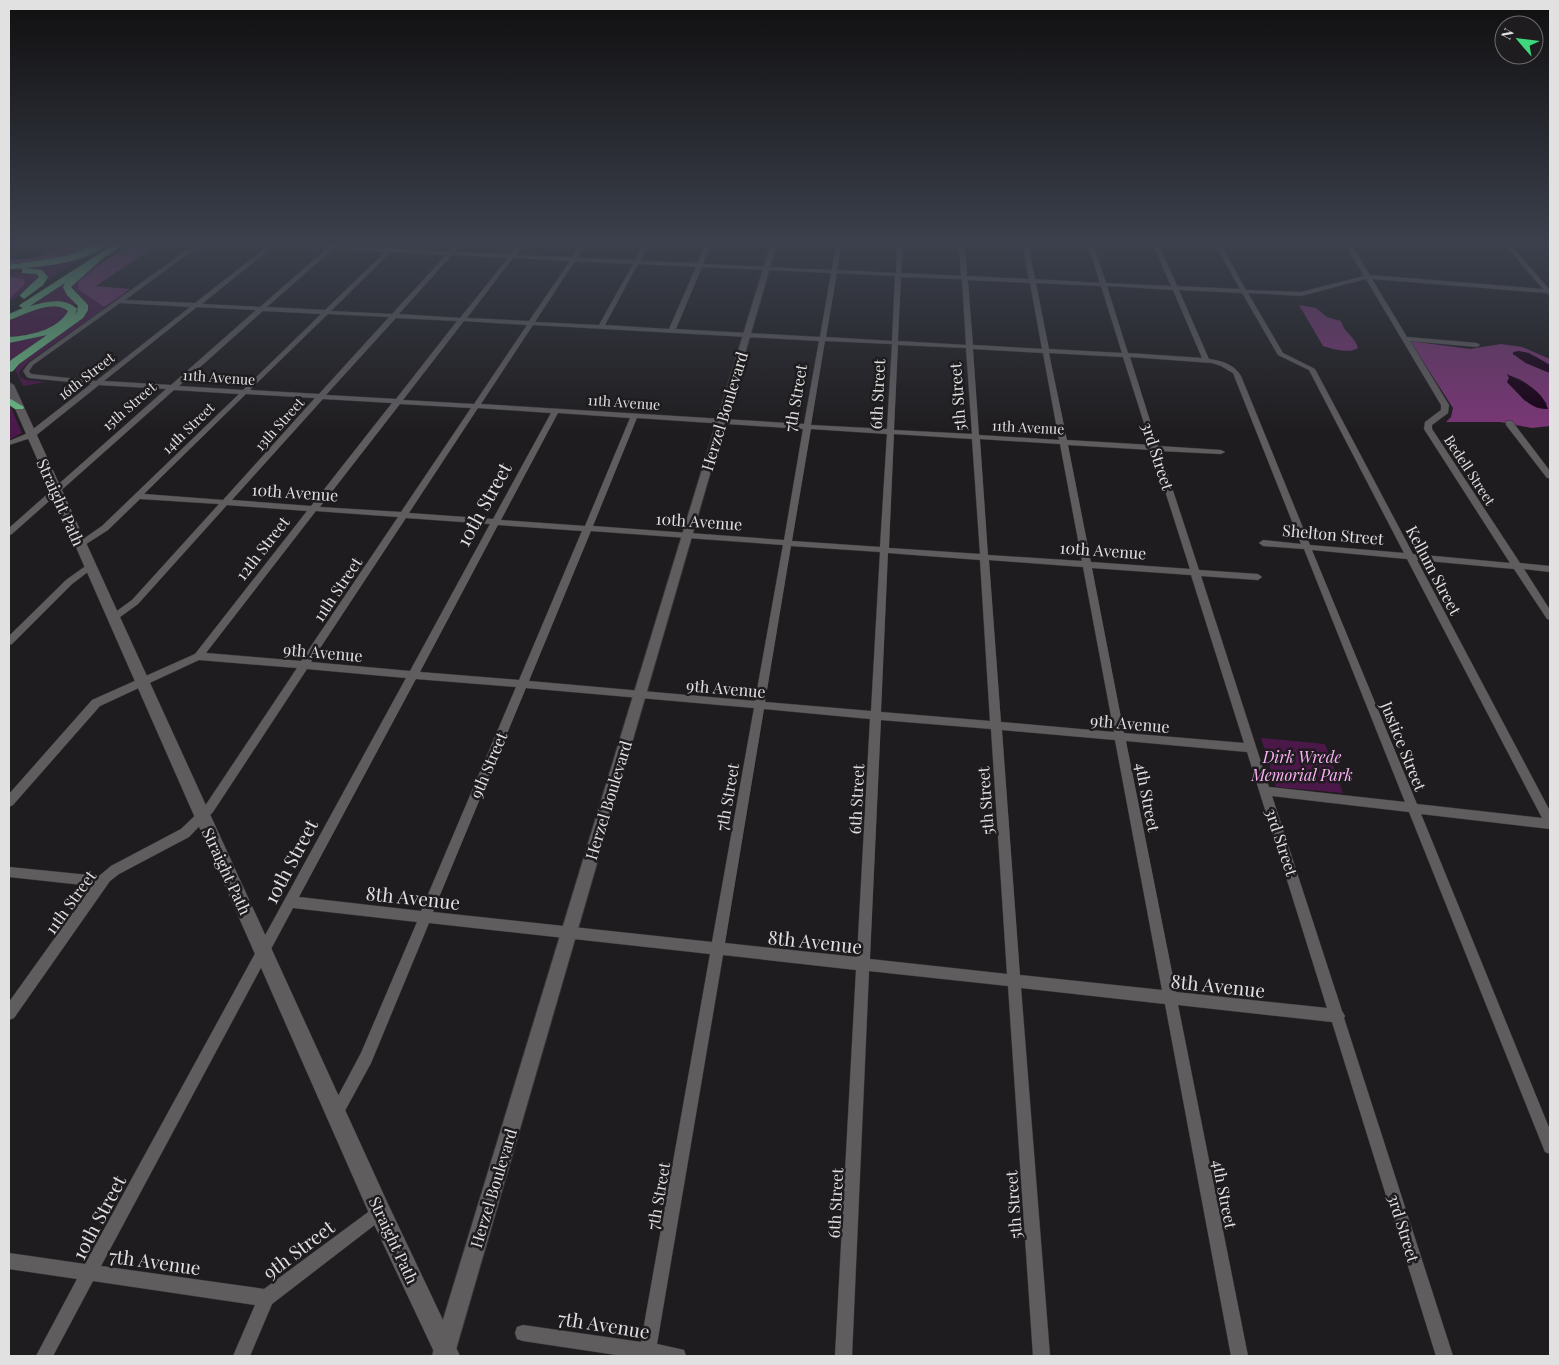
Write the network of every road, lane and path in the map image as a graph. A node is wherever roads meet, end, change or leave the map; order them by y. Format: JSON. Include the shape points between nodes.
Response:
{"nodes":[{"id":1,"x":23,"y":307,"type":"edge"},
{"id":2,"x":40,"y":307,"type":"edge"},
{"id":3,"x":68,"y":307,"type":"edge"},
{"id":4,"x":84,"y":307,"type":"edge"},
{"id":5,"x":109,"y":307,"type":"edge"},
{"id":6,"x":194,"y":307,"type":"edge"},
{"id":7,"x":210,"y":307,"type":"edge"},
{"id":8,"x":264,"y":307,"type":"edge"},
{"id":9,"x":332,"y":307,"type":"edge"},
{"id":10,"x":402,"y":307,"type":"edge"},
{"id":11,"x":472,"y":307,"type":"edge"},
{"id":12,"x":542,"y":307,"type":"edge"},
{"id":13,"x":612,"y":307,"type":"edge"},
{"id":14,"x":682,"y":307,"type":"edge"},
{"id":15,"x":755,"y":307,"type":"edge"},
{"id":16,"x":828,"y":307,"type":"edge"},
{"id":17,"x":898,"y":307,"type":"edge"},
{"id":18,"x":967,"y":307,"type":"edge"},
{"id":19,"x":1037,"y":307,"type":"edge"},
{"id":20,"x":1110,"y":307,"type":"edge"},
{"id":21,"x":1183,"y":307,"type":"edge"},
{"id":22,"x":1253,"y":307,"type":"edge"},
{"id":23,"x":1385,"y":307,"type":"edge"},
{"id":24,"x":261,"y":309,"type":"junction"},
{"id":25,"x":326,"y":313,"type":"junction"},
{"id":26,"x":9,"y":316,"type":"edge"},
{"id":27,"x":393,"y":316,"type":"junction"},
{"id":28,"x":462,"y":320,"type":"junction"},
{"id":29,"x":531,"y":323,"type":"junction"},
{"id":30,"x":601,"y":327,"type":"junction"},
{"id":31,"x":672,"y":330,"type":"junction"},
{"id":32,"x":747,"y":335,"type":"junction"},
{"id":33,"x":822,"y":339,"type":"junction"},
{"id":34,"x":1405,"y":339,"type":"junction"},
{"id":35,"x":9,"y":340,"type":"edge"},
{"id":36,"x":896,"y":343,"type":"junction"},
{"id":37,"x":1477,"y":345,"type":"dead end"},
{"id":38,"x":970,"y":347,"type":"junction"},
{"id":39,"x":1046,"y":351,"type":"junction"},
{"id":40,"x":1125,"y":355,"type":"junction"},
{"id":41,"x":1207,"y":360,"type":"junction"},
{"id":42,"x":9,"y":369,"type":"edge"},
{"id":43,"x":98,"y":382,"type":"junction"},
{"id":44,"x":9,"y":385,"type":"edge"},
{"id":45,"x":172,"y":387,"type":"junction"},
{"id":46,"x":244,"y":392,"type":"junction"},
{"id":47,"x":321,"y":396,"type":"junction"},
{"id":48,"x":9,"y":401,"type":"edge"},
{"id":49,"x":398,"y":401,"type":"junction"},
{"id":50,"x":476,"y":405,"type":"junction"},
{"id":51,"x":19,"y":407,"type":"junction"},
{"id":52,"x":556,"y":410,"type":"junction"},
{"id":53,"x":635,"y":415,"type":"junction"},
{"id":54,"x":721,"y":422,"type":"junction"},
{"id":55,"x":1509,"y":422,"type":"dead end"},
{"id":56,"x":807,"y":426,"type":"junction"},
{"id":57,"x":891,"y":431,"type":"junction"},
{"id":58,"x":31,"y":435,"type":"junction"},
{"id":59,"x":976,"y":437,"type":"junction"},
{"id":60,"x":1063,"y":442,"type":"junction"},
{"id":61,"x":9,"y":443,"type":"edge"},
{"id":62,"x":1156,"y":447,"type":"junction"},
{"id":63,"x":1221,"y":452,"type":"dead end"},
{"id":64,"x":1550,"y":476,"type":"edge"},
{"id":65,"x":56,"y":489,"type":"junction"},
{"id":66,"x":138,"y":496,"type":"junction"},
{"id":67,"x":225,"y":502,"type":"junction"},
{"id":68,"x":314,"y":508,"type":"junction"},
{"id":69,"x":404,"y":514,"type":"junction"},
{"id":70,"x":495,"y":521,"type":"junction"},
{"id":71,"x":588,"y":528,"type":"junction"},
{"id":72,"x":9,"y":532,"type":"edge"},
{"id":73,"x":687,"y":535,"type":"junction"},
{"id":74,"x":786,"y":542,"type":"junction"},
{"id":75,"x":1263,"y":543,"type":"dead end"},
{"id":76,"x":80,"y":544,"type":"junction"},
{"id":77,"x":1305,"y":547,"type":"junction"},
{"id":78,"x":885,"y":550,"type":"junction"},
{"id":79,"x":1410,"y":556,"type":"junction"},
{"id":80,"x":985,"y":557,"type":"junction"},
{"id":81,"x":1087,"y":564,"type":"junction"},
{"id":82,"x":90,"y":566,"type":"junction"},
{"id":83,"x":1517,"y":566,"type":"junction"},
{"id":84,"x":1550,"y":569,"type":"edge"},
{"id":85,"x":1196,"y":572,"type":"junction"},
{"id":86,"x":1258,"y":576,"type":"dead end"},
{"id":87,"x":1550,"y":617,"type":"edge"},
{"id":88,"x":113,"y":618,"type":"junction"},
{"id":89,"x":9,"y":641,"type":"edge"},
{"id":90,"x":198,"y":656,"type":"junction"},
{"id":91,"x":304,"y":666,"type":"junction"},
{"id":92,"x":411,"y":675,"type":"junction"},
{"id":93,"x":142,"y":681,"type":"junction"},
{"id":94,"x":522,"y":685,"type":"junction"},
{"id":95,"x":639,"y":695,"type":"junction"},
{"id":96,"x":759,"y":706,"type":"junction"},
{"id":97,"x":877,"y":716,"type":"junction"},
{"id":98,"x":997,"y":726,"type":"junction"},
{"id":99,"x":1120,"y":737,"type":"junction"},
{"id":100,"x":1252,"y":748,"type":"junction"},
{"id":101,"x":1266,"y":791,"type":"junction"},
{"id":102,"x":9,"y":802,"type":"edge"},
{"id":103,"x":1411,"y":808,"type":"junction"},
{"id":104,"x":202,"y":817,"type":"junction"},
{"id":105,"x":1550,"y":823,"type":"edge"},
{"id":106,"x":9,"y":872,"type":"edge"},
{"id":107,"x":102,"y":882,"type":"junction"},
{"id":108,"x":289,"y":902,"type":"junction"},
{"id":109,"x":424,"y":917,"type":"junction"},
{"id":110,"x":568,"y":933,"type":"junction"},
{"id":111,"x":263,"y":949,"type":"junction"},
{"id":112,"x":716,"y":949,"type":"junction"},
{"id":113,"x":863,"y":965,"type":"junction"},
{"id":114,"x":1013,"y":981,"type":"junction"},
{"id":115,"x":1171,"y":1000,"type":"junction"},
{"id":116,"x":9,"y":1013,"type":"edge"},
{"id":117,"x":1338,"y":1016,"type":"junction"},
{"id":118,"x":336,"y":1113,"type":"junction"},
{"id":119,"x":1550,"y":1147,"type":"edge"},
{"id":120,"x":380,"y":1212,"type":"junction"},
{"id":121,"x":9,"y":1261,"type":"edge"},
{"id":122,"x":90,"y":1273,"type":"junction"},
{"id":123,"x":266,"y":1298,"type":"junction"},
{"id":124,"x":523,"y":1333,"type":"dead end"},
{"id":125,"x":445,"y":1354,"type":"edge"},
{"id":126,"x":648,"y":1354,"type":"edge"},
{"id":127,"x":44,"y":1356,"type":"edge"},
{"id":128,"x":242,"y":1356,"type":"edge"},
{"id":129,"x":678,"y":1356,"type":"edge"},
{"id":130,"x":843,"y":1356,"type":"edge"},
{"id":131,"x":1041,"y":1356,"type":"edge"},
{"id":132,"x":1239,"y":1356,"type":"edge"},
{"id":133,"x":1445,"y":1356,"type":"edge"}],
"edges":[{"from":1,"to":26,"type":"highway"},
{"from":2,"to":26,"type":"highway"},
{"from":3,"to":35,"type":"highway","via":[[73,310],[67,320],[53,328]]},
{"from":4,"to":42,"type":"highway","via":[[80,316]]},
{"from":5,"to":43,"type":"street","name":"11th Avenue","via":[[27,367],[32,378]]},
{"from":6,"to":43,"type":"street","name":"16th Street"},
{"from":7,"to":24,"type":"street"},
{"from":8,"to":24,"type":"street","name":"15th Street"},
{"from":9,"to":25,"type":"street","name":"14th Street"},
{"from":10,"to":27,"type":"street","name":"13th Street"},
{"from":11,"to":28,"type":"street","name":"12th Street"},
{"from":12,"to":29,"type":"street","name":"11th Street"},
{"from":13,"to":30,"type":"street"},
{"from":14,"to":31,"type":"street"},
{"from":15,"to":32,"type":"street","name":"Herzel Boulevard"},
{"from":16,"to":33,"type":"street","name":"7th Street"},
{"from":17,"to":36,"type":"street","name":"6th Street"},
{"from":18,"to":38,"type":"street","name":"5th Street"},
{"from":19,"to":39,"type":"street","name":"4th Street"},
{"from":20,"to":40,"type":"street","name":"3rd Street"},
{"from":21,"to":41,"type":"street"},
{"from":22,"to":79,"type":"street","name":"Kellum Street","via":[[1280,354],[1312,369]]},
{"from":23,"to":34,"type":"street"},
{"from":24,"to":25,"type":"street"},
{"from":24,"to":45,"type":"street","name":"15th Street"},
{"from":25,"to":27,"type":"street"},
{"from":25,"to":46,"type":"street","name":"14th Street"},
{"from":27,"to":28,"type":"street"},
{"from":27,"to":47,"type":"street","name":"13th Street"},
{"from":28,"to":29,"type":"street"},
{"from":28,"to":49,"type":"street","name":"12th Street"},
{"from":29,"to":30,"type":"street"},
{"from":29,"to":50,"type":"street","name":"11th Street"},
{"from":30,"to":31,"type":"street"},
{"from":31,"to":32,"type":"street"},
{"from":32,"to":33,"type":"street"},
{"from":32,"to":54,"type":"street","name":"Herzel Boulevard"},
{"from":33,"to":36,"type":"street"},
{"from":33,"to":56,"type":"street","name":"7th Street"},
{"from":34,"to":37,"type":"street"},
{"from":34,"to":83,"type":"street","name":"Bedell Street","via":[[1444,405],[1445,411],[1428,424],[1428,429]]},
{"from":36,"to":38,"type":"street"},
{"from":36,"to":57,"type":"street","name":"6th Street"},
{"from":38,"to":39,"type":"street"},
{"from":38,"to":59,"type":"street","name":"5th Street"},
{"from":39,"to":40,"type":"street"},
{"from":39,"to":60,"type":"street","name":"4th Street"},
{"from":40,"to":41,"type":"street"},
{"from":40,"to":62,"type":"street","name":"3rd Street"},
{"from":41,"to":77,"type":"street","name":"Justice Street","via":[[1231,368],[1240,382]]},
{"from":43,"to":45,"type":"street","name":"11th Avenue"},
{"from":43,"to":58,"type":"street","name":"16th Street"},
{"from":44,"to":51,"type":"main road","name":"Straight Path"},
{"from":45,"to":46,"type":"street","name":"11th Avenue"},
{"from":45,"to":65,"type":"street","name":"15th Street"},
{"from":46,"to":47,"type":"street","name":"11th Avenue"},
{"from":46,"to":66,"type":"street","name":"14th Street"},
{"from":47,"to":49,"type":"street","name":"11th Avenue"},
{"from":47,"to":67,"type":"street","name":"13th Street"},
{"from":48,"to":51,"type":"highway"},
{"from":49,"to":50,"type":"street","name":"11th Avenue"},
{"from":49,"to":68,"type":"street","name":"12th Street"},
{"from":50,"to":52,"type":"street","name":"11th Avenue"},
{"from":50,"to":69,"type":"street","name":"11th Street"},
{"from":51,"to":58,"type":"main road","name":"Straight Path"},
{"from":52,"to":53,"type":"street","name":"11th Avenue"},
{"from":52,"to":70,"type":"street","name":"10th Street"},
{"from":53,"to":54,"type":"street","name":"11th Avenue"},
{"from":53,"to":71,"type":"street","name":"9th Street"},
{"from":54,"to":56,"type":"street","name":"11th Avenue"},
{"from":54,"to":73,"type":"street","name":"Herzel Boulevard"},
{"from":55,"to":64,"type":"street"},
{"from":56,"to":57,"type":"street","name":"11th Avenue"},
{"from":56,"to":74,"type":"street","name":"7th Street"},
{"from":57,"to":59,"type":"street","name":"11th Avenue"},
{"from":57,"to":78,"type":"street","name":"6th Street"},
{"from":58,"to":61,"type":"street","name":"16th Street"},
{"from":58,"to":65,"type":"main road","name":"Straight Path"},
{"from":59,"to":60,"type":"street","name":"11th Avenue"},
{"from":59,"to":80,"type":"street","name":"5th Street"},
{"from":60,"to":62,"type":"street","name":"11th Avenue"},
{"from":60,"to":81,"type":"street","name":"4th Street"},
{"from":62,"to":63,"type":"street","name":"11th Avenue"},
{"from":62,"to":85,"type":"street","name":"3rd Street"},
{"from":65,"to":72,"type":"street","name":"15th Street"},
{"from":65,"to":76,"type":"main road","name":"Straight Path"},
{"from":66,"to":67,"type":"street","name":"10th Avenue"},
{"from":66,"to":76,"type":"street","name":"14th Street","via":[[102,531]]},
{"from":67,"to":68,"type":"street","name":"10th Avenue"},
{"from":67,"to":88,"type":"street","name":"13th Street","via":[[135,602]]},
{"from":68,"to":69,"type":"street","name":"10th Avenue"},
{"from":68,"to":90,"type":"street","name":"12th Street"},
{"from":69,"to":70,"type":"street","name":"10th Avenue"},
{"from":69,"to":91,"type":"street","name":"11th Street"},
{"from":70,"to":71,"type":"street","name":"10th Avenue"},
{"from":70,"to":92,"type":"street","name":"10th Street"},
{"from":71,"to":73,"type":"street","name":"10th Avenue"},
{"from":71,"to":94,"type":"street","name":"9th Street"},
{"from":73,"to":74,"type":"street","name":"10th Avenue"},
{"from":73,"to":95,"type":"street","name":"Herzel Boulevard"},
{"from":74,"to":78,"type":"street","name":"10th Avenue"},
{"from":74,"to":96,"type":"street","name":"7th Street"},
{"from":75,"to":77,"type":"street","name":"Shelton Street"},
{"from":76,"to":82,"type":"main road","name":"Straight Path"},
{"from":77,"to":79,"type":"street","name":"Shelton Street"},
{"from":77,"to":103,"type":"street","name":"Justice Street"},
{"from":78,"to":80,"type":"street","name":"10th Avenue"},
{"from":78,"to":97,"type":"street","name":"6th Street"},
{"from":79,"to":83,"type":"street","name":"Shelton Street"},
{"from":79,"to":105,"type":"street","name":"Kellum Street"},
{"from":80,"to":81,"type":"street","name":"10th Avenue"},
{"from":80,"to":98,"type":"street","name":"5th Street"},
{"from":81,"to":85,"type":"street","name":"10th Avenue"},
{"from":81,"to":99,"type":"street","name":"4th Street"},
{"from":82,"to":88,"type":"main road","name":"Straight Path"},
{"from":82,"to":89,"type":"street","via":[[69,582]]},
{"from":83,"to":84,"type":"street","name":"Shelton Street"},
{"from":83,"to":87,"type":"street","name":"Bedell Street"},
{"from":85,"to":86,"type":"street","name":"10th Avenue"},
{"from":85,"to":100,"type":"street","name":"3rd Street"},
{"from":88,"to":93,"type":"main road","name":"Straight Path"},
{"from":90,"to":91,"type":"street","name":"9th Avenue"},
{"from":90,"to":93,"type":"street","name":"12th Street"},
{"from":91,"to":92,"type":"street","name":"9th Avenue"},
{"from":91,"to":104,"type":"street","name":"11th Street"},
{"from":92,"to":94,"type":"street","name":"9th Avenue"},
{"from":92,"to":108,"type":"street","name":"10th Street"},
{"from":93,"to":102,"type":"street","name":"12th Street","via":[[92,706]]},
{"from":93,"to":104,"type":"main road","name":"Straight Path"},
{"from":94,"to":95,"type":"street","name":"9th Avenue"},
{"from":94,"to":109,"type":"street","name":"9th Street"},
{"from":95,"to":96,"type":"street","name":"9th Avenue"},
{"from":95,"to":110,"type":"street","name":"Herzel Boulevard"},
{"from":96,"to":97,"type":"street","name":"9th Avenue"},
{"from":96,"to":112,"type":"street","name":"7th Street"},
{"from":97,"to":98,"type":"street","name":"9th Avenue"},
{"from":97,"to":113,"type":"street","name":"6th Street"},
{"from":98,"to":99,"type":"street","name":"9th Avenue"},
{"from":98,"to":114,"type":"street","name":"5th Street"},
{"from":99,"to":100,"type":"street","name":"9th Avenue"},
{"from":99,"to":115,"type":"street","name":"4th Street"},
{"from":100,"to":101,"type":"street","name":"3rd Street"},
{"from":101,"to":103,"type":"street"},
{"from":101,"to":117,"type":"street","name":"3rd Street"},
{"from":103,"to":105,"type":"street"},
{"from":103,"to":119,"type":"street","name":"Justice Street"},
{"from":104,"to":107,"type":"street","name":"11th Street","via":[[185,833],[115,870]]},
{"from":104,"to":111,"type":"main road","name":"Straight Path"},
{"from":106,"to":107,"type":"street"},
{"from":107,"to":116,"type":"street","name":"11th Street"},
{"from":108,"to":109,"type":"street","name":"8th Avenue"},
{"from":108,"to":111,"type":"street","name":"10th Street"},
{"from":109,"to":110,"type":"street","name":"8th Avenue"},
{"from":109,"to":118,"type":"street","name":"9th Street","via":[[366,1058]]},
{"from":110,"to":112,"type":"street","name":"8th Avenue"},
{"from":110,"to":125,"type":"street","name":"Herzel Boulevard"},
{"from":111,"to":118,"type":"main road","name":"Straight Path"},
{"from":111,"to":122,"type":"street","name":"10th Street"},
{"from":112,"to":113,"type":"street","name":"8th Avenue"},
{"from":112,"to":126,"type":"street","name":"7th Street"},
{"from":113,"to":114,"type":"street","name":"8th Avenue"},
{"from":113,"to":130,"type":"street","name":"6th Street"},
{"from":114,"to":115,"type":"street","name":"8th Avenue"},
{"from":114,"to":131,"type":"street","name":"5th Street"},
{"from":115,"to":117,"type":"street","name":"8th Avenue"},
{"from":115,"to":132,"type":"street","name":"4th Street"},
{"from":117,"to":133,"type":"street","name":"3rd Street"},
{"from":118,"to":120,"type":"main road","name":"Straight Path"},
{"from":120,"to":123,"type":"street","name":"9th Street"},
{"from":120,"to":125,"type":"main road","name":"Straight Path"},
{"from":121,"to":122,"type":"street","name":"7th Avenue"},
{"from":122,"to":123,"type":"street","name":"7th Avenue"},
{"from":122,"to":127,"type":"street","name":"10th Street"},
{"from":123,"to":128,"type":"street","name":"9th Street"},
{"from":124,"to":126,"type":"street","name":"7th Avenue"},
{"from":126,"to":129,"type":"street","name":"7th Avenue"}]}
